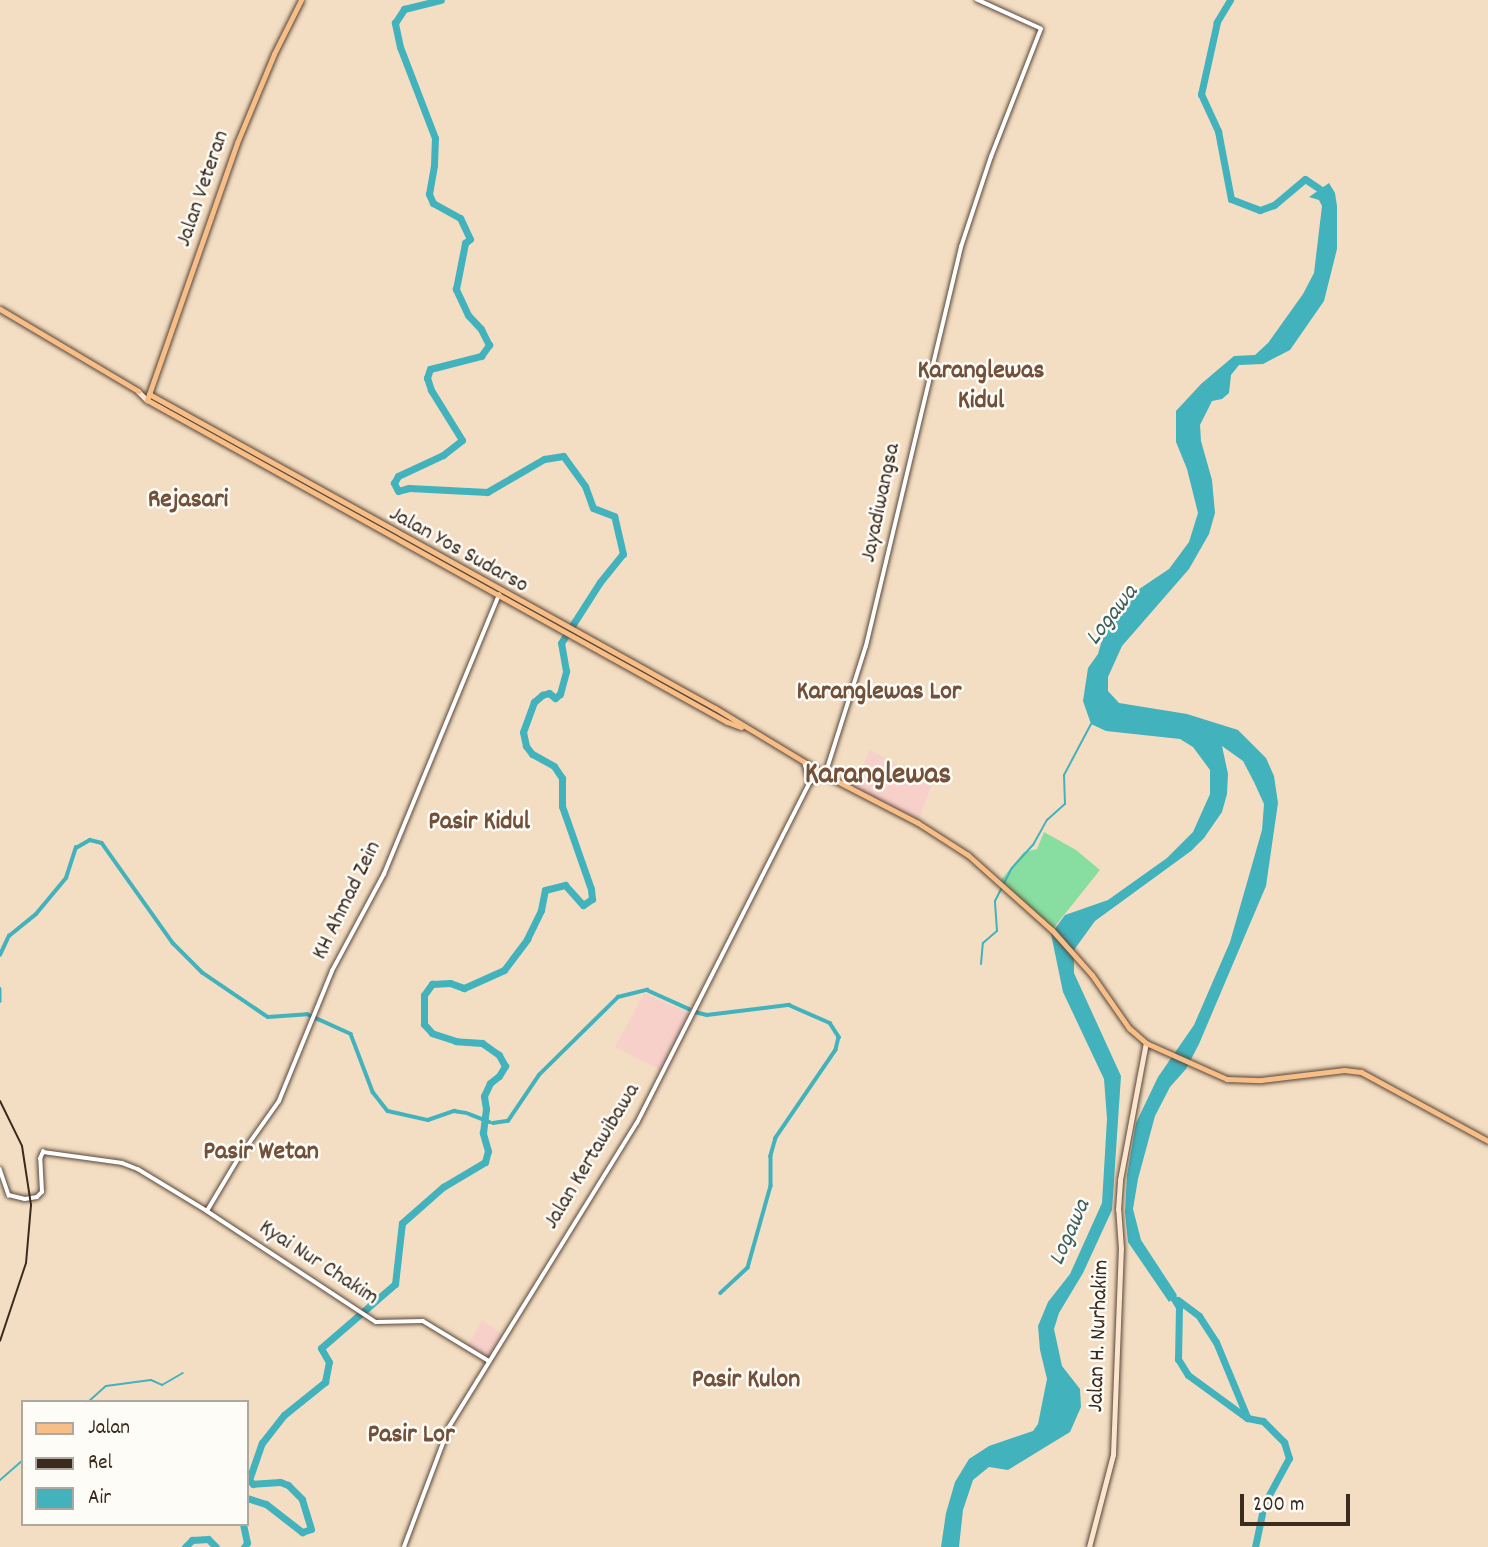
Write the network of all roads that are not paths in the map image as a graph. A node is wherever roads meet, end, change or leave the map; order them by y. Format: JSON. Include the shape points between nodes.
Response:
{"nodes":[{"id":1,"x":301,"y":0,"type":"edge"},
{"id":2,"x":977,"y":0,"type":"edge"},
{"id":3,"x":0,"y":309,"type":"edge"},
{"id":4,"x":138,"y":391,"type":"joint"},
{"id":5,"x":148,"y":397,"type":"junction"},
{"id":6,"x":500,"y":592,"type":"junction"},
{"id":7,"x":804,"y":762,"type":"junction"},
{"id":8,"x":825,"y":775,"type":"junction"},
{"id":9,"x":810,"y":782,"type":"junction"},
{"id":10,"x":1146,"y":1043,"type":"junction"},
{"id":11,"x":1488,"y":1141,"type":"edge"},
{"id":12,"x":0,"y":1169,"type":"edge"},
{"id":13,"x":207,"y":1212,"type":"junction"},
{"id":14,"x":489,"y":1360,"type":"junction"},
{"id":15,"x":404,"y":1547,"type":"edge"},
{"id":16,"x":1089,"y":1547,"type":"edge"}],
"edges":[{"from":1,"to":5,"type":"main road","name":"Jalan Veteran","via":[[237,144]]},
{"from":2,"to":8,"type":"street","name":"Jayadiwangsa","via":[[1041,29],[991,157],[952,282],[871,629]]},
{"from":3,"to":4,"type":"main road"},
{"from":4,"to":5,"type":"main road"},
{"from":5,"to":6,"type":"main road","name":"Jalan Yos Sudarso"},
{"from":6,"to":7,"type":"main road","name":"Jalan Yos Sudarso"},
{"from":6,"to":13,"type":"street","name":"KH Ahmad Zein","via":[[384,874],[332,971],[279,1101]]},
{"from":7,"to":8,"type":"main road","name":"Jalan Yos Sudarso"},
{"from":7,"to":9,"type":"street"},
{"from":8,"to":9,"type":"street"},
{"from":8,"to":10,"type":"main road","name":"Jalan Yos Sudarso","via":[[918,823],[968,855],[1044,922]]},
{"from":9,"to":14,"type":"street","name":"Jalan Kertawibawa","via":[[637,1122]]},
{"from":10,"to":11,"type":"main road","via":[[1220,1077],[1240,1080],[1361,1072]]},
{"from":10,"to":16,"type":"main road","name":"Jalan H. Nurhakim","via":[[1120,1180],[1113,1455]]},
{"from":12,"to":13,"type":"street","via":[[9,1195],[25,1199],[42,1192],[43,1152],[121,1163]]},
{"from":13,"to":14,"type":"street","name":"Kyai Nur Chakim","via":[[367,1317],[383,1324],[423,1321]]},
{"from":14,"to":15,"type":"street","name":"Jalan Kertawibawa","via":[[444,1436]]}]}
